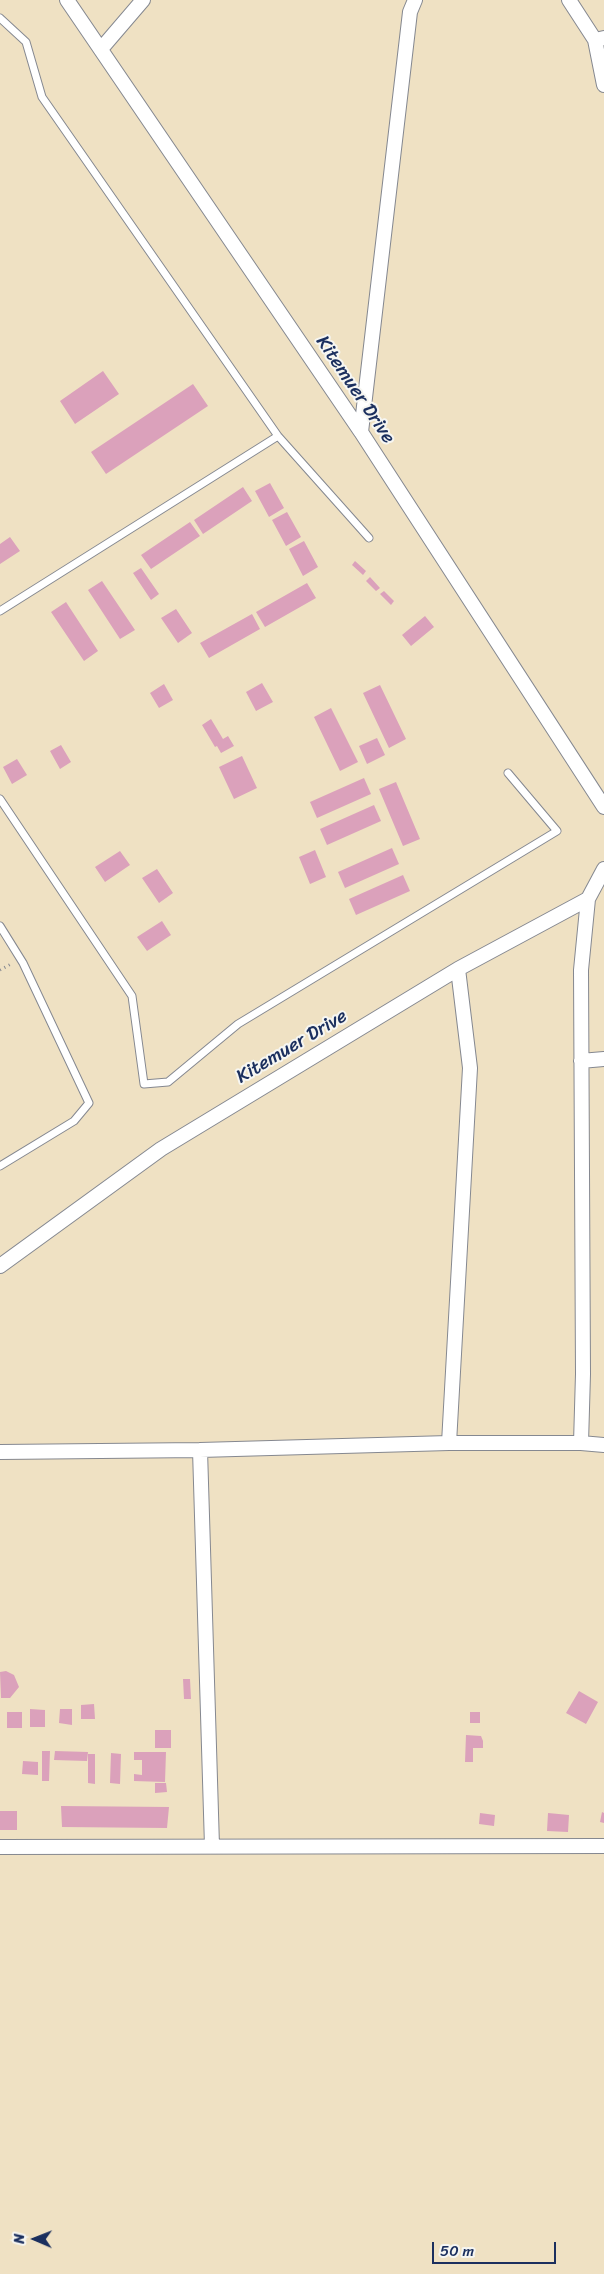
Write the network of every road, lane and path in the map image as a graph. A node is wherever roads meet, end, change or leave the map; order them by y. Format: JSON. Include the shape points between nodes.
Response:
{"nodes":[{"id":1,"x":67,"y":0,"type":"edge"},
{"id":2,"x":143,"y":0,"type":"edge"},
{"id":3,"x":415,"y":0,"type":"edge"},
{"id":4,"x":569,"y":0,"type":"edge"},
{"id":5,"x":0,"y":18,"type":"edge"},
{"id":6,"x":600,"y":39,"type":"edge"},
{"id":7,"x":100,"y":49,"type":"junction"},
{"id":8,"x":604,"y":85,"type":"edge"},
{"id":9,"x":361,"y":432,"type":"junction"},
{"id":10,"x":278,"y":436,"type":"junction"},
{"id":11,"x":369,"y":538,"type":"dead end"},
{"id":12,"x":0,"y":611,"type":"edge"},
{"id":13,"x":508,"y":773,"type":"dead end"},
{"id":14,"x":0,"y":799,"type":"edge"},
{"id":15,"x":604,"y":807,"type":"edge"},
{"id":16,"x":604,"y":869,"type":"edge"},
{"id":17,"x":588,"y":899,"type":"junction"},
{"id":18,"x":0,"y":926,"type":"edge"},
{"id":19,"x":458,"y":969,"type":"junction"},
{"id":20,"x":604,"y":1059,"type":"edge"},
{"id":21,"x":581,"y":1061,"type":"junction"},
{"id":22,"x":0,"y":1166,"type":"edge"},
{"id":23,"x":0,"y":1266,"type":"edge"},
{"id":24,"x":449,"y":1443,"type":"junction"},
{"id":25,"x":581,"y":1443,"type":"junction"},
{"id":26,"x":604,"y":1445,"type":"edge"},
{"id":27,"x":200,"y":1450,"type":"junction"},
{"id":28,"x":0,"y":1452,"type":"edge"},
{"id":29,"x":212,"y":1846,"type":"junction"},
{"id":30,"x":604,"y":1846,"type":"edge"},
{"id":31,"x":0,"y":1847,"type":"edge"}],
"edges":[{"from":1,"to":7,"type":"street","name":"Kitemuer Drive"},
{"from":2,"to":7,"type":"street"},
{"from":3,"to":9,"type":"street","via":[[410,12]]},
{"from":4,"to":6,"type":"street"},
{"from":5,"to":10,"type":"lane","via":[[26,42],[42,97]]},
{"from":6,"to":8,"type":"street"},
{"from":7,"to":9,"type":"street","name":"Kitemuer Drive"},
{"from":9,"to":15,"type":"street","name":"Kitemuer Drive"},
{"from":10,"to":11,"type":"lane"},
{"from":10,"to":12,"type":"lane"},
{"from":13,"to":14,"type":"lane","via":[[557,832],[238,1024],[168,1082],[144,1084],[132,996]]},
{"from":16,"to":17,"type":"street"},
{"from":17,"to":19,"type":"street","name":"Kitemuer Drive"},
{"from":17,"to":21,"type":"street","via":[[581,970]]},
{"from":18,"to":22,"type":"lane","via":[[23,963],[89,1103],[74,1121]]},
{"from":19,"to":23,"type":"street","name":"Kitemuer Drive","via":[[161,1149]]},
{"from":19,"to":24,"type":"street","via":[[470,1068]]},
{"from":20,"to":21,"type":"street"},
{"from":21,"to":25,"type":"street"},
{"from":24,"to":25,"type":"street"},
{"from":24,"to":27,"type":"street"},
{"from":25,"to":26,"type":"street"},
{"from":27,"to":28,"type":"street"},
{"from":27,"to":29,"type":"street"},
{"from":29,"to":30,"type":"street"},
{"from":29,"to":31,"type":"street"}]}
